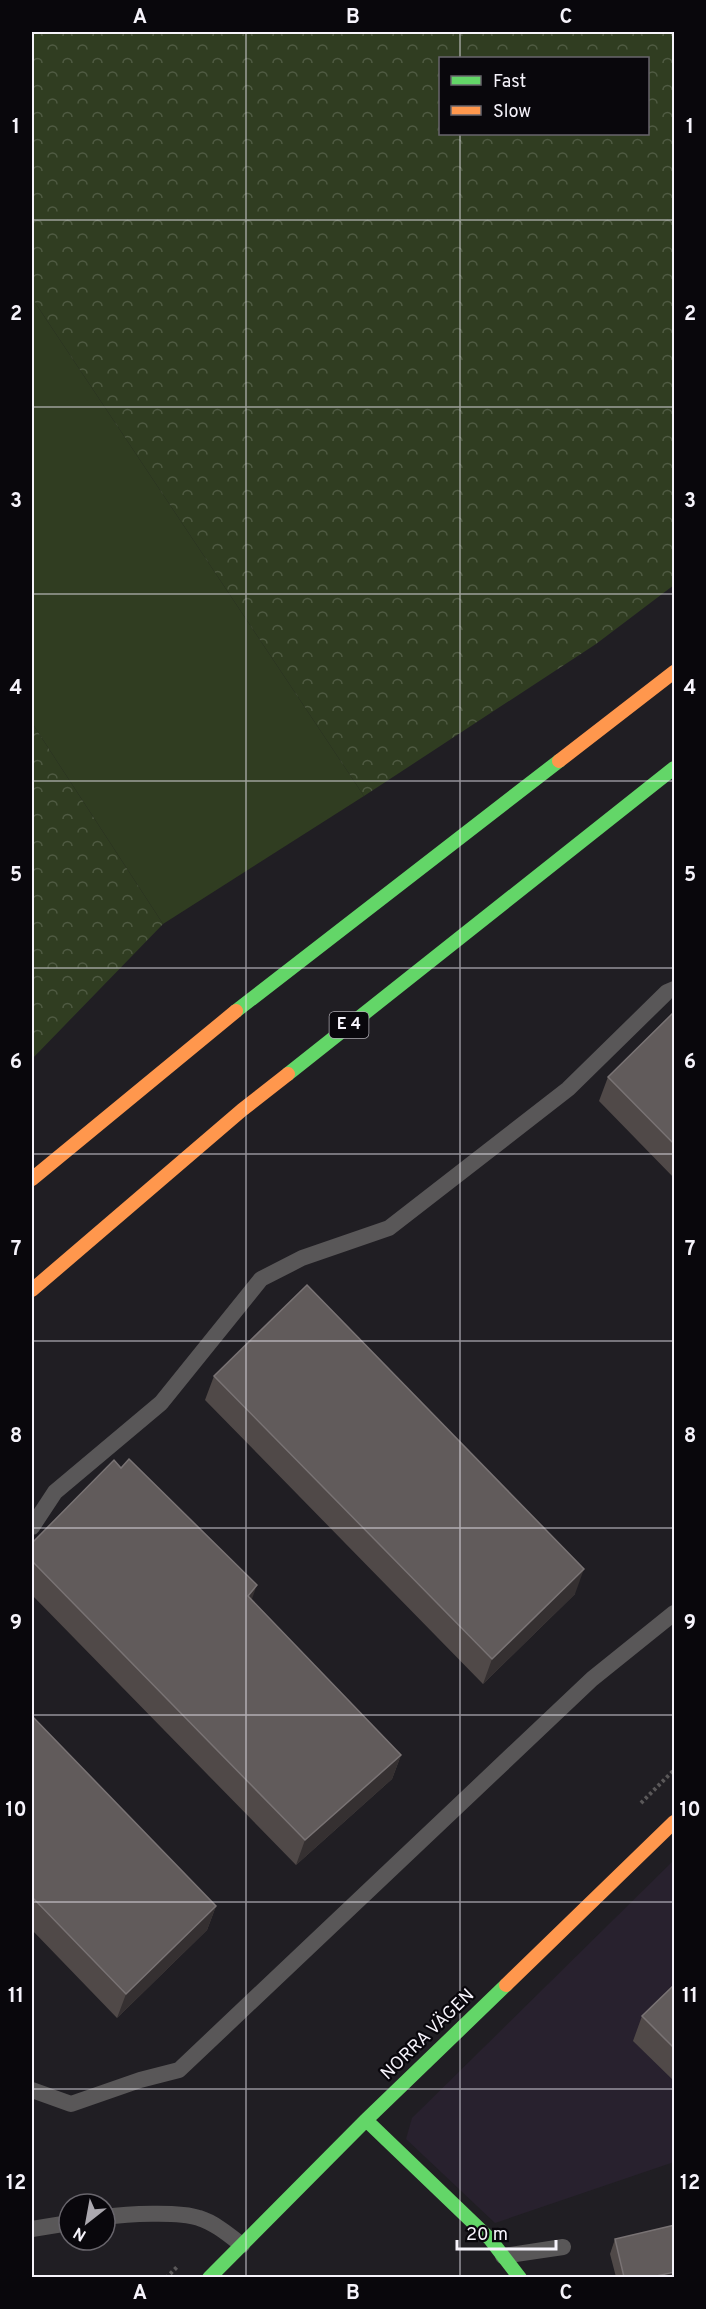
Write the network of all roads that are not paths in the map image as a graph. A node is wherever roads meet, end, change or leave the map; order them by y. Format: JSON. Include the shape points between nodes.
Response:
{"nodes":[{"id":1,"x":675,"y":672,"type":"edge"},
{"id":2,"x":675,"y":768,"type":"edge"},
{"id":3,"x":675,"y":989,"type":"edge"},
{"id":4,"x":32,"y":1179,"type":"edge"},
{"id":5,"x":32,"y":1290,"type":"edge"},
{"id":6,"x":32,"y":1527,"type":"edge"},
{"id":7,"x":675,"y":1612,"type":"edge"},
{"id":8,"x":675,"y":1822,"type":"edge"},
{"id":9,"x":32,"y":2090,"type":"edge"},
{"id":10,"x":366,"y":2120,"type":"junction"},
{"id":11,"x":117,"y":2217,"type":"edge"},
{"id":12,"x":57,"y":2225,"type":"edge"},
{"id":13,"x":32,"y":2229,"type":"edge"},
{"id":14,"x":242,"y":2245,"type":"junction"},
{"id":15,"x":563,"y":2247,"type":"dead end"},
{"id":16,"x":503,"y":2256,"type":"junction"},
{"id":17,"x":209,"y":2277,"type":"edge"},
{"id":18,"x":520,"y":2277,"type":"edge"}],
"edges":[{"from":1,"to":4,"type":"main road","via":[[197,1041]]},
{"from":2,"to":5,"type":"main road","number":"E 4","via":[[242,1110]]},
{"from":3,"to":6,"type":"lane","via":[[667,992],[568,1089],[389,1228],[302,1258],[261,1279],[161,1403],[55,1492]]},
{"from":7,"to":9,"type":"lane","via":[[592,1679],[179,2070],[70,2104]]},
{"from":8,"to":10,"type":"main road","name":"NORRA VÄGEN"},
{"from":10,"to":14,"type":"main road","name":"NORRA VÄGEN"},
{"from":10,"to":16,"type":"main road"},
{"from":11,"to":14,"type":"lane","via":[[199,2218]]},
{"from":12,"to":13,"type":"lane"},
{"from":14,"to":17,"type":"main road","name":"NORRA VÄGEN"},
{"from":15,"to":16,"type":"lane"},
{"from":16,"to":18,"type":"main road"}]}
